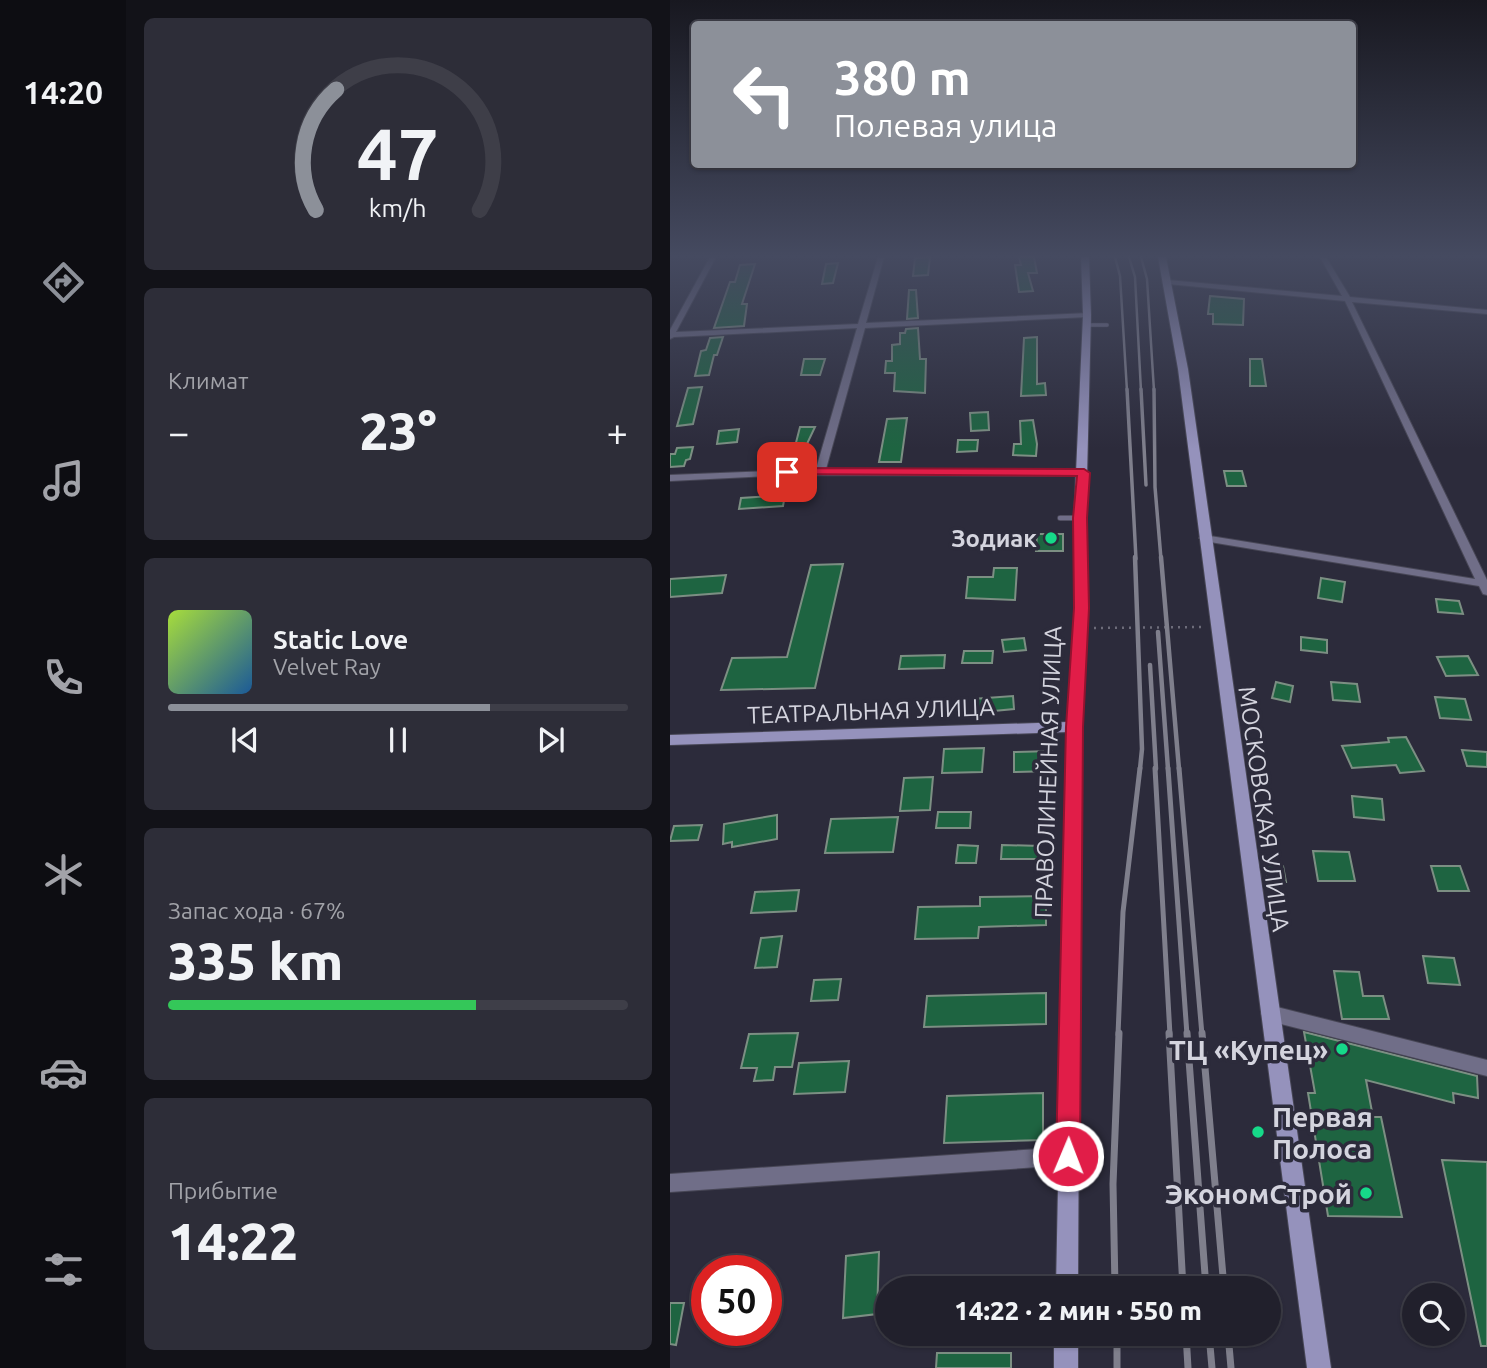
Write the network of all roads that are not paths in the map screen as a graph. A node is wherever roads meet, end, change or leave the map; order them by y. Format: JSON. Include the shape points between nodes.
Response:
{"nodes":[{"id":1,"x":1087,"y":320,"type":"edge"},
{"id":2,"x":862,"y":321,"type":"edge"},
{"id":3,"x":1063,"y":321,"type":"edge"},
{"id":4,"x":1090,"y":321,"type":"edge"},
{"id":5,"x":1175,"y":321,"type":"edge"},
{"id":6,"x":1358,"y":321,"type":"edge"},
{"id":7,"x":1107,"y":325,"type":"dead end"},
{"id":8,"x":860,"y":328,"type":"junction"},
{"id":9,"x":670,"y":336,"type":"edge"},
{"id":10,"x":820,"y":473,"type":"junction"},
{"id":11,"x":1084,"y":473,"type":"junction"},
{"id":12,"x":670,"y":478,"type":"edge"},
{"id":13,"x":1060,"y":518,"type":"dead end"},
{"id":14,"x":1080,"y":518,"type":"junction"},
{"id":15,"x":1204,"y":538,"type":"junction"},
{"id":16,"x":1485,"y":586,"type":"edge"},
{"id":17,"x":1074,"y":727,"type":"junction"},
{"id":18,"x":670,"y":740,"type":"edge"},
{"id":19,"x":1268,"y":1013,"type":"junction"},
{"id":20,"x":1487,"y":1068,"type":"edge"},
{"id":21,"x":1068,"y":1156,"type":"junction"},
{"id":22,"x":670,"y":1183,"type":"edge"},
{"id":23,"x":1067,"y":1276,"type":"edge"},
{"id":24,"x":1066,"y":1346,"type":"edge"},
{"id":25,"x":1066,"y":1368,"type":"edge"},
{"id":26,"x":1319,"y":1368,"type":"edge"}],
"edges":[{"from":1,"to":11,"type":"main road","name":"ПРАВОЛИНЕЙНАЯ УЛИЦА"},
{"from":2,"to":8,"type":"street"},
{"from":3,"to":8,"type":"street"},
{"from":4,"to":7,"type":"lane"},
{"from":5,"to":15,"type":"main road","name":"МОСКОВСКАЯ УЛИЦА"},
{"from":6,"to":16,"type":"street"},
{"from":8,"to":9,"type":"street"},
{"from":8,"to":10,"type":"street"},
{"from":10,"to":11,"type":"street"},
{"from":10,"to":12,"type":"street"},
{"from":11,"to":14,"type":"main road","name":"ПРАВОЛИНЕЙНАЯ УЛИЦА"},
{"from":13,"to":14,"type":"lane"},
{"from":14,"to":17,"type":"main road","name":"ПРАВОЛИНЕЙНАЯ УЛИЦА"},
{"from":15,"to":16,"type":"street"},
{"from":15,"to":19,"type":"main road","name":"МОСКОВСКАЯ УЛИЦА"},
{"from":17,"to":18,"type":"main road","name":"ТЕАТРАЛЬНАЯ УЛИЦА"},
{"from":17,"to":21,"type":"main road","name":"ПРАВОЛИНЕЙНАЯ УЛИЦА"},
{"from":19,"to":20,"type":"street"},
{"from":19,"to":26,"type":"main road","name":"МОСКОВСКАЯ УЛИЦА"},
{"from":21,"to":22,"type":"street"},
{"from":21,"to":23,"type":"main road","name":"ПРАВОЛИНЕЙНАЯ УЛИЦА"},
{"from":24,"to":25,"type":"main road"}]}
